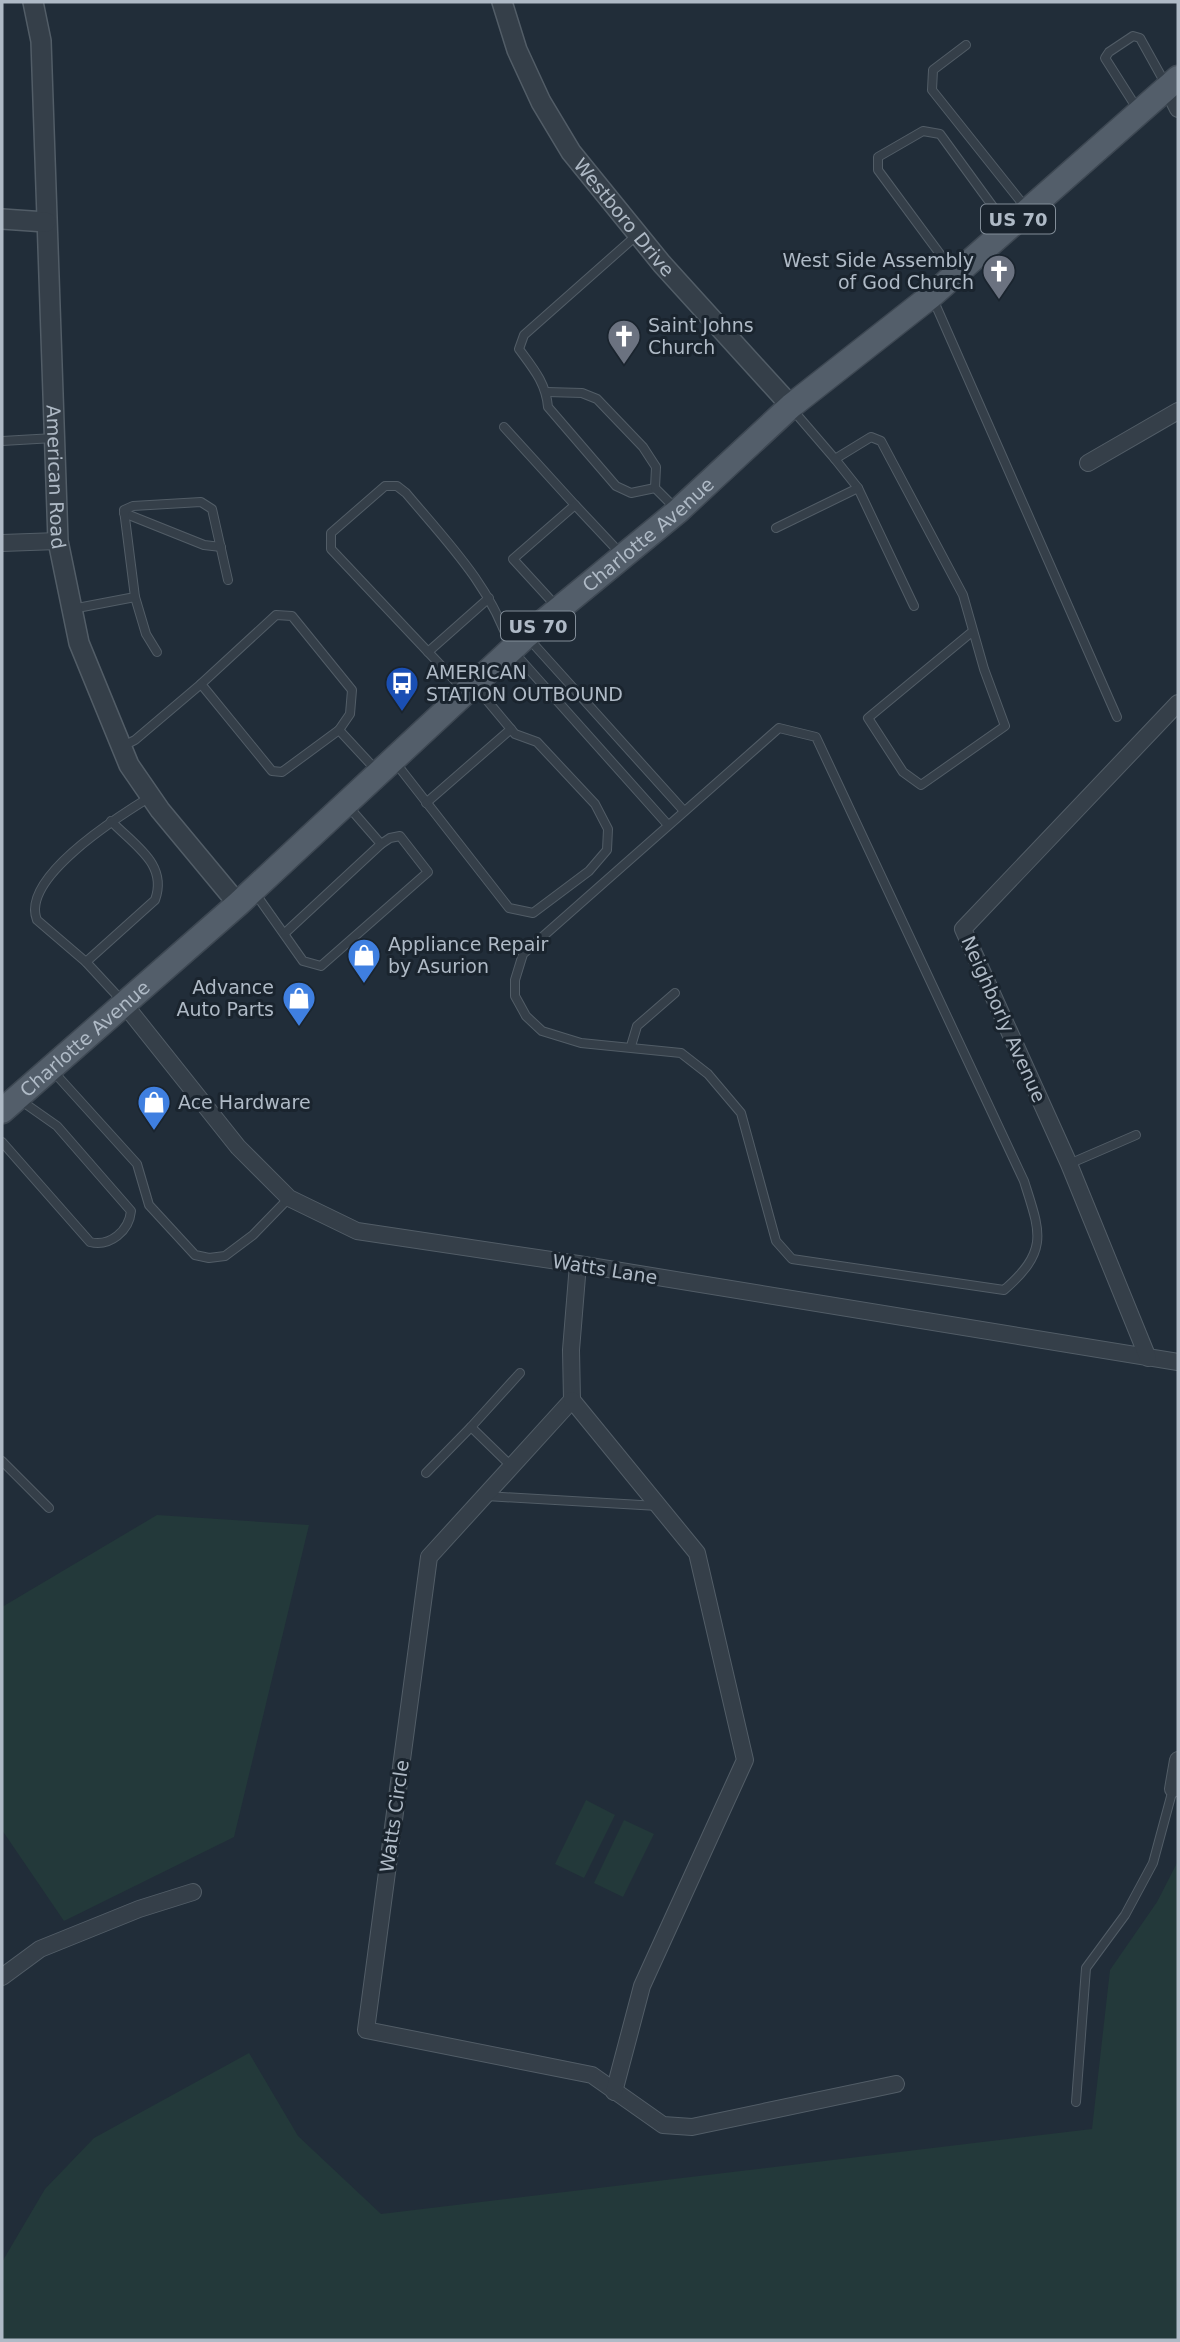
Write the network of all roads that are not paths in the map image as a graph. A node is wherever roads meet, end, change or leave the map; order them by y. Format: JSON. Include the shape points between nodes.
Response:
{"nodes":[{"id":1,"x":33,"y":2,"type":"edge"},
{"id":2,"x":502,"y":2,"type":"edge"},
{"id":3,"x":966,"y":45,"type":"dead end"},
{"id":4,"x":1172,"y":82,"type":"edge"},
{"id":5,"x":1178,"y":109,"type":"edge"},
{"id":6,"x":1139,"y":112,"type":"junction"},
{"id":7,"x":1028,"y":211,"type":"junction"},
{"id":8,"x":2,"y":219,"type":"edge"},
{"id":9,"x":46,"y":222,"type":"junction"},
{"id":10,"x":1008,"y":228,"type":"junction"},
{"id":11,"x":637,"y":235,"type":"junction"},
{"id":12,"x":955,"y":275,"type":"junction"},
{"id":13,"x":931,"y":296,"type":"junction"},
{"id":14,"x":547,"y":393,"type":"junction"},
{"id":15,"x":790,"y":406,"type":"junction"},
{"id":16,"x":1178,"y":411,"type":"edge"},
{"id":17,"x":504,"y":427,"type":"dead end"},
{"id":18,"x":54,"y":438,"type":"junction"},
{"id":19,"x":2,"y":441,"type":"edge"},
{"id":20,"x":835,"y":459,"type":"junction"},
{"id":21,"x":1088,"y":463,"type":"dead end"},
{"id":22,"x":655,"y":488,"type":"junction"},
{"id":23,"x":859,"y":488,"type":"junction"},
{"id":24,"x":575,"y":505,"type":"junction"},
{"id":25,"x":678,"y":511,"type":"junction"},
{"id":26,"x":124,"y":513,"type":"junction"},
{"id":27,"x":776,"y":528,"type":"dead end"},
{"id":28,"x":58,"y":541,"type":"junction"},
{"id":29,"x":2,"y":543,"type":"edge"},
{"id":30,"x":220,"y":547,"type":"junction"},
{"id":31,"x":624,"y":556,"type":"junction"},
{"id":32,"x":228,"y":580,"type":"dead end"},
{"id":33,"x":135,"y":597,"type":"junction"},
{"id":34,"x":489,"y":598,"type":"junction"},
{"id":35,"x":914,"y":606,"type":"dead end"},
{"id":36,"x":72,"y":609,"type":"junction"},
{"id":37,"x":559,"y":609,"type":"junction"},
{"id":38,"x":973,"y":631,"type":"junction"},
{"id":39,"x":519,"y":642,"type":"junction"},
{"id":40,"x":158,"y":652,"type":"dead end"},
{"id":41,"x":428,"y":652,"type":"junction"},
{"id":42,"x":201,"y":684,"type":"junction"},
{"id":43,"x":469,"y":688,"type":"junction"},
{"id":44,"x":1178,"y":703,"type":"edge"},
{"id":45,"x":1117,"y":717,"type":"dead end"},
{"id":46,"x":511,"y":729,"type":"junction"},
{"id":47,"x":338,"y":730,"type":"junction"},
{"id":48,"x":121,"y":747,"type":"junction"},
{"id":49,"x":386,"y":766,"type":"junction"},
{"id":50,"x":150,"y":797,"type":"junction"},
{"id":51,"x":426,"y":803,"type":"junction"},
{"id":52,"x":346,"y":804,"type":"junction"},
{"id":53,"x":684,"y":811,"type":"junction"},
{"id":54,"x":111,"y":821,"type":"junction"},
{"id":55,"x":668,"y":825,"type":"junction"},
{"id":56,"x":381,"y":844,"type":"junction"},
{"id":57,"x":245,"y":897,"type":"junction"},
{"id":58,"x":285,"y":933,"type":"junction"},
{"id":59,"x":86,"y":962,"type":"junction"},
{"id":60,"x":675,"y":993,"type":"dead end"},
{"id":61,"x":125,"y":1004,"type":"junction"},
{"id":62,"x":631,"y":1046,"type":"junction"},
{"id":63,"x":52,"y":1070,"type":"junction"},
{"id":64,"x":10,"y":1105,"type":"edge"},
{"id":65,"x":1136,"y":1135,"type":"dead end"},
{"id":66,"x":2,"y":1142,"type":"edge"},
{"id":67,"x":1069,"y":1164,"type":"junction"},
{"id":68,"x":289,"y":1198,"type":"junction"},
{"id":69,"x":578,"y":1264,"type":"junction"},
{"id":70,"x":1147,"y":1358,"type":"junction"},
{"id":71,"x":1178,"y":1363,"type":"edge"},
{"id":72,"x":520,"y":1373,"type":"dead end"},
{"id":73,"x":572,"y":1400,"type":"junction"},
{"id":74,"x":471,"y":1427,"type":"junction"},
{"id":75,"x":2,"y":1461,"type":"edge"},
{"id":76,"x":510,"y":1465,"type":"junction"},
{"id":77,"x":426,"y":1473,"type":"dead end"},
{"id":78,"x":483,"y":1496,"type":"junction"},
{"id":79,"x":662,"y":1506,"type":"junction"},
{"id":80,"x":49,"y":1508,"type":"dead end"},
{"id":81,"x":1178,"y":1760,"type":"edge"},
{"id":82,"x":1173,"y":1790,"type":"joint"},
{"id":83,"x":193,"y":1892,"type":"dead end"},
{"id":84,"x":2,"y":1977,"type":"edge"},
{"id":85,"x":896,"y":2084,"type":"dead end"},
{"id":86,"x":614,"y":2092,"type":"junction"},
{"id":87,"x":1076,"y":2102,"type":"dead end"}],
"edges":[{"from":1,"to":9,"type":"street","name":"American Road","via":[[41,41]]},
{"from":2,"to":11,"type":"street","name":"Westboro Drive","via":[[541,102],[571,152]]},
{"from":3,"to":7,"type":"lane","via":[[933,70],[932,90]]},
{"from":4,"to":5,"type":"street"},
{"from":4,"to":6,"type":"main road","name":"Charlotte Avenue","number":"US 70"},
{"from":4,"to":6,"type":"lane","via":[[1140,38],[1133,36],[1109,52],[1105,58]]},
{"from":6,"to":7,"type":"main road","name":"Charlotte Avenue","number":"US 70"},
{"from":7,"to":10,"type":"main road","name":"Charlotte Avenue","number":"US 70"},
{"from":8,"to":9,"type":"street"},
{"from":9,"to":18,"type":"street","name":"American Road"},
{"from":10,"to":12,"type":"main road","name":"Charlotte Avenue","number":"US 70"},
{"from":10,"to":12,"type":"lane","via":[[940,134],[923,131],[878,157],[878,170]]},
{"from":11,"to":14,"type":"lane","via":[[524,335],[519,349]]},
{"from":11,"to":15,"type":"street","name":"Westboro Drive"},
{"from":12,"to":13,"type":"main road","name":"Charlotte Avenue","number":"US 70"},
{"from":13,"to":15,"type":"main road","name":"Charlotte Avenue","number":"US 70"},
{"from":13,"to":45,"type":"lane"},
{"from":14,"to":22,"type":"lane","via":[[548,407],[616,486],[631,493]]},
{"from":14,"to":22,"type":"lane","via":[[582,393],[597,399],[643,447],[656,467]]},
{"from":15,"to":20,"type":"lane"},
{"from":15,"to":25,"type":"main road","name":"Charlotte Avenue","number":"US 70"},
{"from":16,"to":21,"type":"street"},
{"from":17,"to":24,"type":"lane"},
{"from":18,"to":19,"type":"lane"},
{"from":18,"to":28,"type":"street","name":"American Road"},
{"from":20,"to":23,"type":"lane"},
{"from":20,"to":38,"type":"lane","via":[[871,438],[881,440],[962,595]]},
{"from":22,"to":25,"type":"lane"},
{"from":23,"to":27,"type":"lane"},
{"from":23,"to":35,"type":"lane"},
{"from":24,"to":31,"type":"lane"},
{"from":24,"to":37,"type":"lane","via":[[513,559]]},
{"from":25,"to":31,"type":"main road","name":"Charlotte Avenue","number":"US 70"},
{"from":26,"to":30,"type":"lane"},
{"from":26,"to":30,"type":"lane","via":[[133,506],[201,502],[212,509]]},
{"from":26,"to":33,"type":"lane"},
{"from":28,"to":29,"type":"street"},
{"from":28,"to":36,"type":"street","name":"American Road"},
{"from":30,"to":32,"type":"lane"},
{"from":31,"to":37,"type":"main road","name":"Charlotte Avenue","number":"US 70"},
{"from":33,"to":36,"type":"lane"},
{"from":33,"to":40,"type":"lane","via":[[146,634]]},
{"from":34,"to":39,"type":"lane"},
{"from":34,"to":41,"type":"lane"},
{"from":34,"to":41,"type":"lane","via":[[480,581],[397,486],[385,486],[331,533],[331,549]]},
{"from":36,"to":48,"type":"street","name":"American Road","via":[[79,643]]},
{"from":37,"to":39,"type":"main road","name":"Charlotte Avenue","number":"US 70"},
{"from":38,"to":38,"type":"lane","via":[[1005,726],[921,785],[903,772],[868,718]]},
{"from":39,"to":43,"type":"main road","name":"Charlotte Avenue","number":"US 70"},
{"from":39,"to":53,"type":"lane"},
{"from":39,"to":55,"type":"lane"},
{"from":41,"to":43,"type":"lane"},
{"from":42,"to":47,"type":"lane","via":[[272,771],[282,772]]},
{"from":42,"to":47,"type":"lane","via":[[276,615],[292,616],[352,690],[350,714]]},
{"from":42,"to":48,"type":"lane"},
{"from":43,"to":46,"type":"lane"},
{"from":43,"to":49,"type":"main road","name":"Charlotte Avenue","number":"US 70"},
{"from":44,"to":67,"type":"street","name":"Neighborly Avenue","via":[[963,929]]},
{"from":46,"to":51,"type":"lane"},
{"from":46,"to":51,"type":"lane","via":[[537,742],[595,804],[608,829],[607,850],[589,871],[533,913],[509,908]]},
{"from":47,"to":49,"type":"lane"},
{"from":48,"to":50,"type":"street","name":"American Road"},
{"from":49,"to":51,"type":"lane"},
{"from":49,"to":52,"type":"main road","name":"Charlotte Avenue","number":"US 70"},
{"from":50,"to":54,"type":"lane"},
{"from":50,"to":57,"type":"street","name":"American Road"},
{"from":52,"to":56,"type":"lane"},
{"from":52,"to":57,"type":"main road","name":"Charlotte Avenue","number":"US 70"},
{"from":53,"to":55,"type":"lane"},
{"from":53,"to":62,"type":"lane","via":[[779,727],[816,737],[1024,1181],[1039,1230],[1037,1247],[1023,1274],[1004,1290],[792,1259],[776,1241],[741,1113],[708,1074],[681,1053]]},
{"from":54,"to":59,"type":"lane","via":[[159,870],[160,887],[155,900]]},
{"from":54,"to":59,"type":"lane","via":[[47,877],[33,911],[37,920]]},
{"from":55,"to":62,"type":"lane","via":[[523,954],[515,979],[515,996],[526,1016],[542,1031],[581,1043]]},
{"from":56,"to":58,"type":"lane"},
{"from":56,"to":58,"type":"lane","via":[[401,836],[428,872],[321,966],[303,961]]},
{"from":57,"to":58,"type":"lane"},
{"from":57,"to":61,"type":"main road","name":"Charlotte Avenue","number":"US 70"},
{"from":59,"to":61,"type":"lane"},
{"from":60,"to":62,"type":"lane","via":[[637,1026]]},
{"from":61,"to":63,"type":"main road","name":"Charlotte Avenue","number":"US 70"},
{"from":61,"to":68,"type":"street","name":"Watts Lane","via":[[238,1147]]},
{"from":63,"to":64,"type":"main road","name":"Charlotte Avenue","number":"US 70"},
{"from":63,"to":68,"type":"lane","via":[[137,1164],[149,1205],[195,1255],[225,1256]]},
{"from":64,"to":66,"type":"lane","via":[[57,1126],[131,1211],[125,1229],[110,1241],[90,1242]]},
{"from":65,"to":67,"type":"lane"},
{"from":67,"to":70,"type":"street","name":"Neighborly Avenue"},
{"from":68,"to":69,"type":"street","name":"Watts Lane","via":[[357,1231]]},
{"from":69,"to":70,"type":"street","name":"Watts Lane"},
{"from":69,"to":73,"type":"street"},
{"from":70,"to":71,"type":"street","name":"Watts Lane"},
{"from":72,"to":74,"type":"lane"},
{"from":73,"to":76,"type":"street","name":"Watts Circle"},
{"from":73,"to":79,"type":"street"},
{"from":74,"to":76,"type":"lane"},
{"from":74,"to":77,"type":"lane"},
{"from":75,"to":80,"type":"lane"},
{"from":76,"to":78,"type":"street","name":"Watts Circle"},
{"from":78,"to":79,"type":"lane"},
{"from":78,"to":86,"type":"street","name":"Watts Circle","via":[[429,1558],[366,2029],[592,2075]]},
{"from":79,"to":86,"type":"street","via":[[697,1553],[745,1760],[642,1986]]},
{"from":81,"to":82,"type":"street"},
{"from":82,"to":87,"type":"lane","via":[[1153,1863],[1125,1915],[1086,1968]]},
{"from":83,"to":84,"type":"street","via":[[40,1949]]},
{"from":85,"to":86,"type":"street","name":"Watts Circle","via":[[692,2127],[663,2125]]}]}
